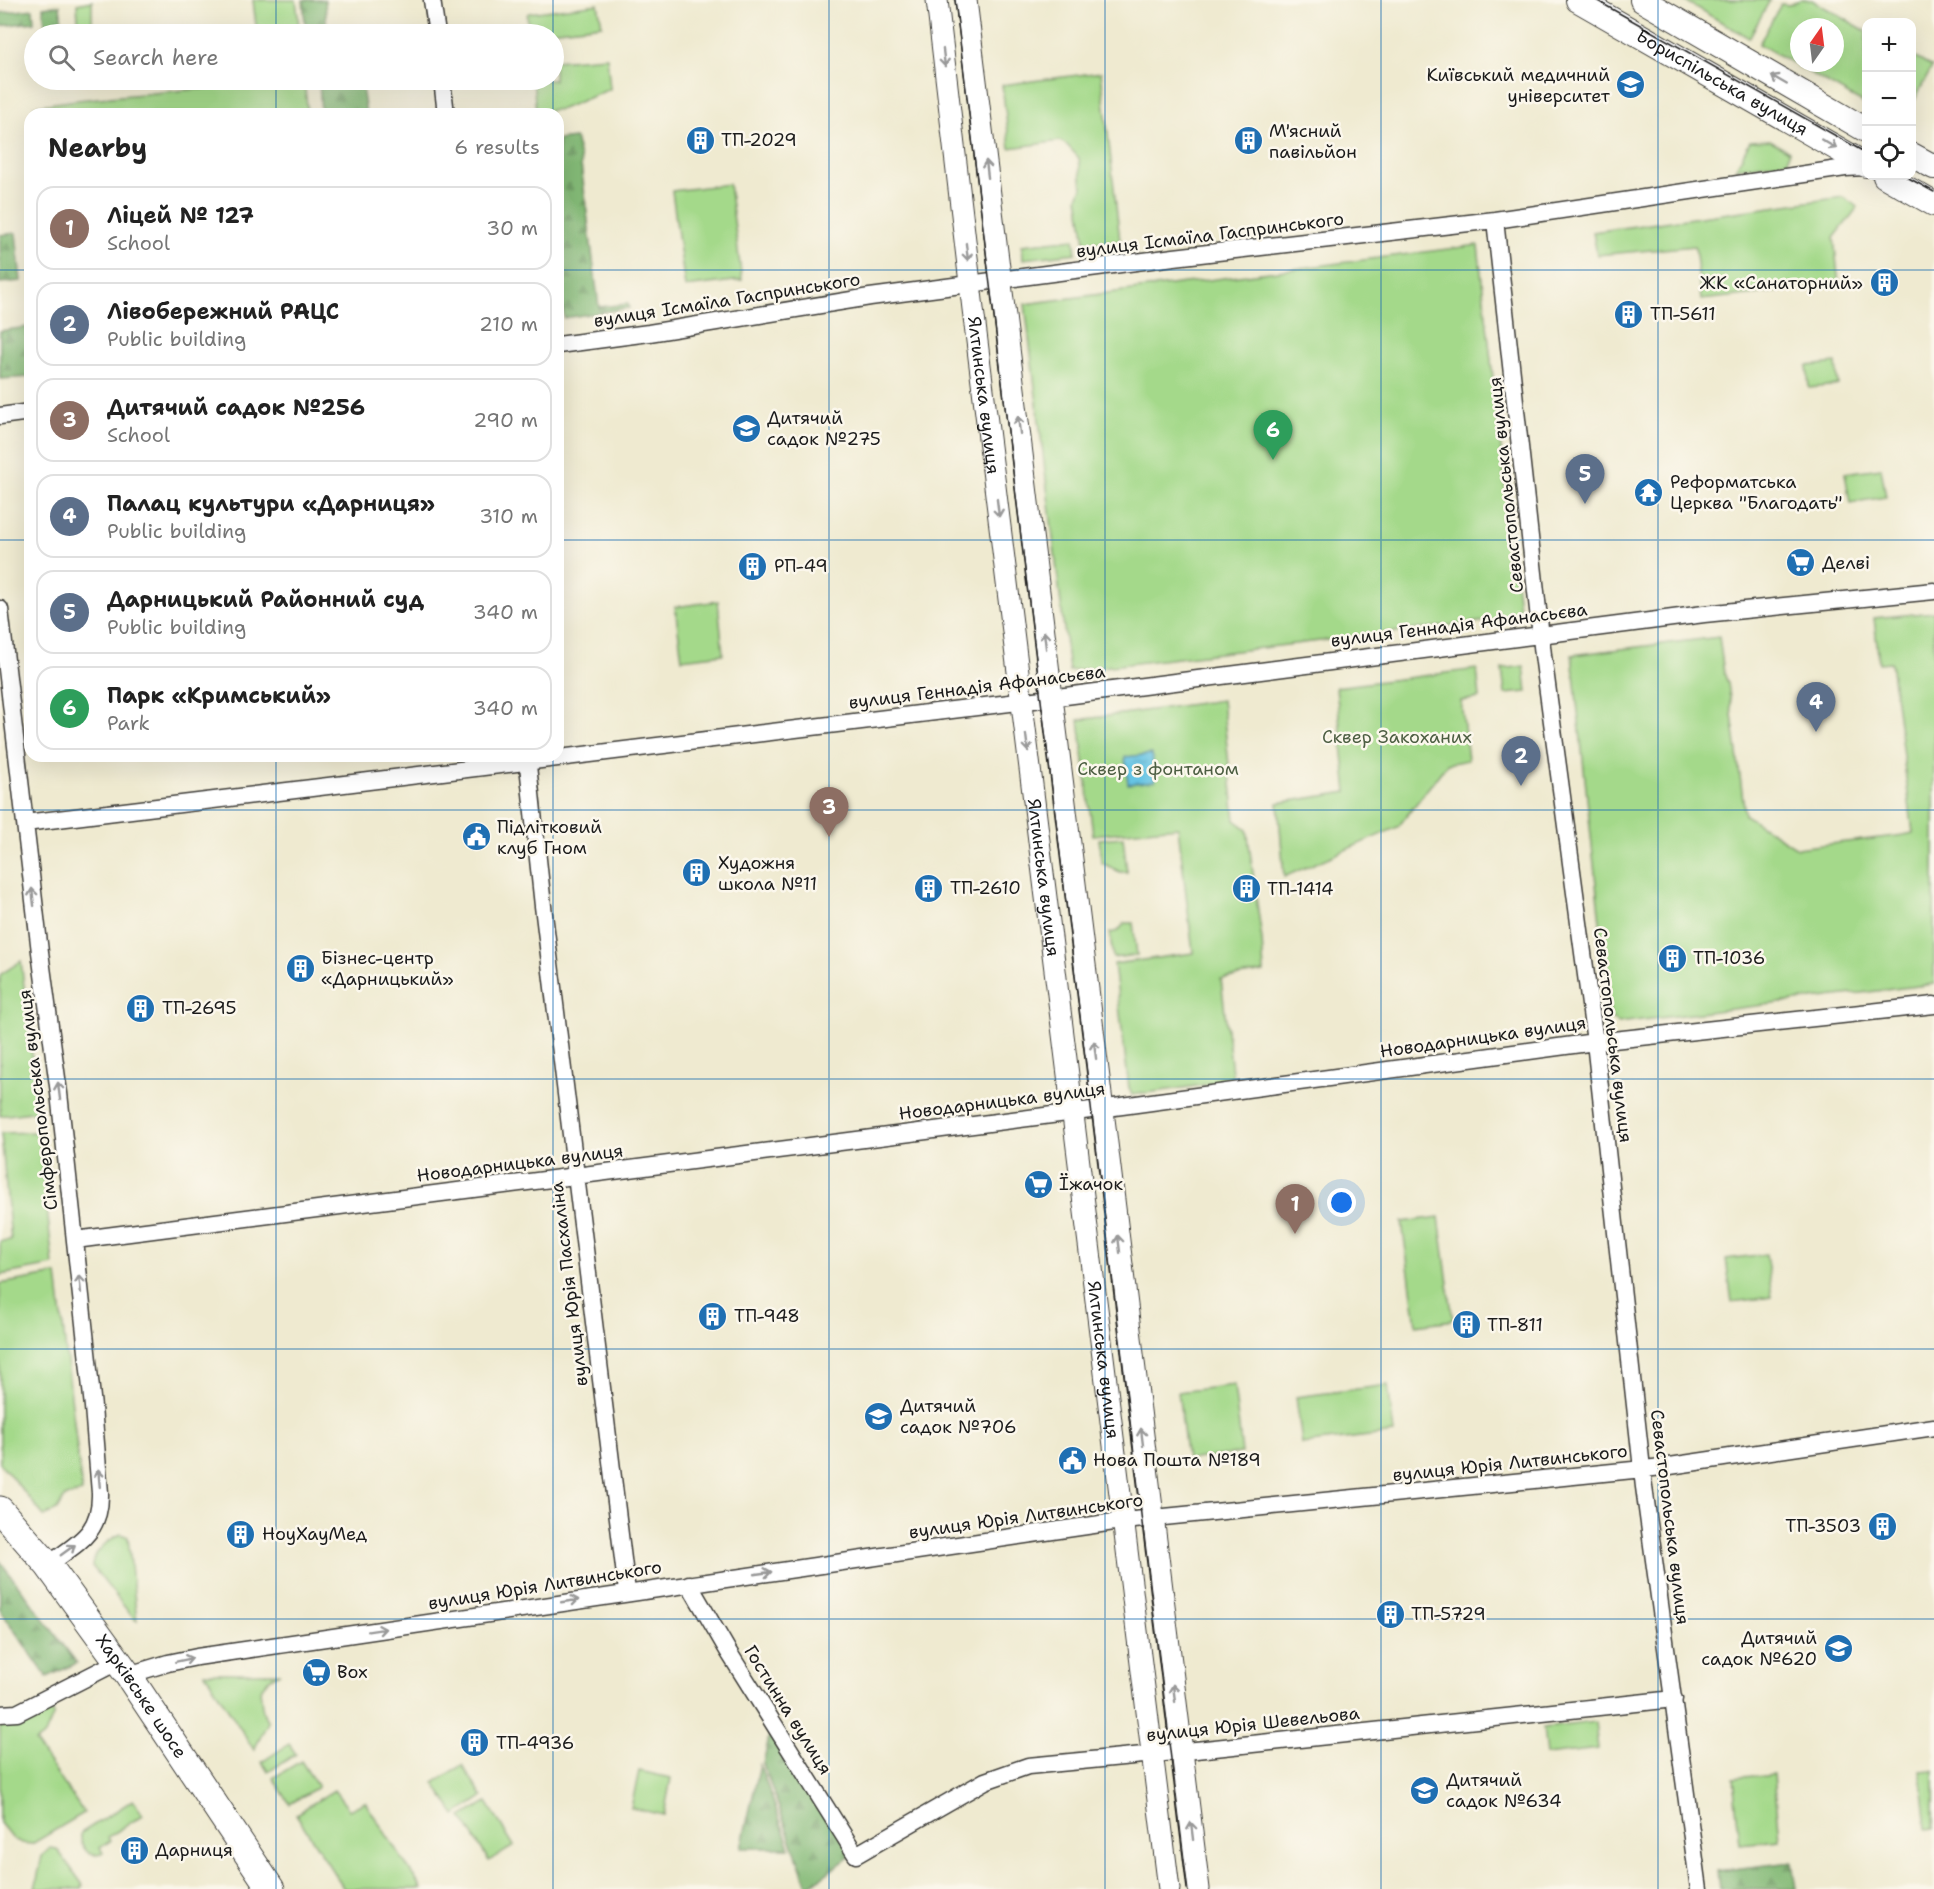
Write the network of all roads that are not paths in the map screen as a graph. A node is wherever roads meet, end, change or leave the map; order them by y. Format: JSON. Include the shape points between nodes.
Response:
{"nodes":[{"id":1,"x":432,"y":0,"type":"edge"},
{"id":2,"x":937,"y":0,"type":"edge"},
{"id":3,"x":966,"y":0,"type":"edge"},
{"id":4,"x":1578,"y":0,"type":"edge"},
{"id":5,"x":1642,"y":0,"type":"edge"},
{"id":6,"x":436,"y":24,"type":"edge"},
{"id":7,"x":443,"y":90,"type":"edge"},
{"id":8,"x":445,"y":108,"type":"edge"},
{"id":9,"x":1862,"y":128,"type":"edge"},
{"id":10,"x":1916,"y":158,"type":"edge"},
{"id":11,"x":1862,"y":164,"type":"edge"},
{"id":12,"x":1862,"y":166,"type":"edge"},
{"id":13,"x":1934,"y":167,"type":"edge"},
{"id":14,"x":1892,"y":180,"type":"edge"},
{"id":15,"x":1934,"y":204,"type":"edge"},
{"id":16,"x":1495,"y":220,"type":"junction"},
{"id":17,"x":1000,"y":280,"type":"junction"},
{"id":18,"x":970,"y":284,"type":"junction"},
{"id":19,"x":564,"y":344,"type":"edge"},
{"id":20,"x":24,"y":413,"type":"edge"},
{"id":21,"x":0,"y":416,"type":"edge"},
{"id":22,"x":1934,"y":591,"type":"edge"},
{"id":23,"x":0,"y":609,"type":"edge"},
{"id":24,"x":1542,"y":634,"type":"junction"},
{"id":25,"x":1052,"y":698,"type":"junction"},
{"id":26,"x":1023,"y":702,"type":"junction"},
{"id":27,"x":564,"y":755,"type":"edge"},
{"id":28,"x":504,"y":762,"type":"edge"},
{"id":29,"x":528,"y":762,"type":"edge"},
{"id":30,"x":25,"y":823,"type":"junction"},
{"id":31,"x":1934,"y":1005,"type":"edge"},
{"id":32,"x":1595,"y":1042,"type":"junction"},
{"id":33,"x":1102,"y":1107,"type":"junction"},
{"id":34,"x":1073,"y":1111,"type":"junction"},
{"id":35,"x":576,"y":1176,"type":"junction"},
{"id":36,"x":75,"y":1240,"type":"junction"},
{"id":37,"x":1934,"y":1426,"type":"edge"},
{"id":38,"x":1643,"y":1469,"type":"junction"},
{"id":39,"x":0,"y":1510,"type":"edge"},
{"id":40,"x":1152,"y":1518,"type":"junction"},
{"id":41,"x":1124,"y":1521,"type":"junction"},
{"id":42,"x":48,"y":1565,"type":"junction"},
{"id":43,"x":689,"y":1584,"type":"junction"},
{"id":44,"x":627,"y":1593,"type":"junction"},
{"id":45,"x":123,"y":1669,"type":"junction"},
{"id":46,"x":1674,"y":1699,"type":"junction"},
{"id":47,"x":0,"y":1714,"type":"edge"},
{"id":48,"x":1181,"y":1751,"type":"junction"},
{"id":49,"x":1152,"y":1754,"type":"junction"},
{"id":50,"x":856,"y":1856,"type":"joint"},
{"id":51,"x":271,"y":1889,"type":"edge"},
{"id":52,"x":1169,"y":1889,"type":"edge"},
{"id":53,"x":1199,"y":1889,"type":"edge"},
{"id":54,"x":1699,"y":1889,"type":"edge"}],
"edges":[{"from":1,"to":6,"type":"street"},
{"from":2,"to":18,"type":"street","name":"Ялтинська вулиця","one_way":true},
{"from":17,"to":3,"type":"street","name":"Ялтинська вулиця","one_way":true},
{"from":4,"to":11,"type":"main road","name":"Бориспільська вулиця","one_way":true},
{"from":9,"to":5,"type":"main road","name":"Бориспільська вулиця","one_way":true},
{"from":7,"to":8,"type":"street"},
{"from":10,"to":13,"type":"main road"},
{"from":12,"to":16,"type":"street","name":"вулиця Ісмаїла Гаспринського"},
{"from":14,"to":15,"type":"main road"},
{"from":16,"to":17,"type":"street","name":"вулиця Ісмаїла Гаспринського"},
{"from":16,"to":24,"type":"street","name":"Севастопольська вулиця"},
{"from":17,"to":18,"type":"street","name":"вулиця Ісмаїла Гаспринського"},
{"from":25,"to":17,"type":"street","name":"Ялтинська вулиця","one_way":true},
{"from":18,"to":19,"type":"street","name":"вулиця Ісмаїла Гаспринського"},
{"from":18,"to":26,"type":"street","name":"Ялтинська вулиця","one_way":true},
{"from":20,"to":21,"type":"street"},
{"from":22,"to":24,"type":"street","name":"вулиця Геннадія Афанасьєва","via":[[1815,601]]},
{"from":23,"to":30,"type":"street","name":"Сімферопольська вулиця"},
{"from":24,"to":25,"type":"street","name":"вулиця Геннадія Афанасьєва"},
{"from":24,"to":32,"type":"street","name":"Севастопольська вулиця"},
{"from":25,"to":26,"type":"street","name":"вулиця Геннадія Афанасьєва"},
{"from":33,"to":25,"type":"street","name":"Ялтинська вулиця","one_way":true},
{"from":26,"to":27,"type":"street","name":"вулиця Геннадія Афанасьєва"},
{"from":26,"to":34,"type":"street","name":"Ялтинська вулиця","one_way":true},
{"from":28,"to":30,"type":"street","name":"вулиця Геннадія Афанасьєва"},
{"from":29,"to":35,"type":"street","name":"вулиця Юрія Пасхаліна"},
{"from":36,"to":30,"type":"street","name":"Сімферопольська вулиця","one_way":true},
{"from":31,"to":32,"type":"street","name":"Новодарницька вулиця"},
{"from":32,"to":33,"type":"street","name":"Новодарницька вулиця"},
{"from":32,"to":38,"type":"street","name":"Севастопольська вулиця"},
{"from":33,"to":34,"type":"street","name":"Новодарницька вулиця"},
{"from":40,"to":33,"type":"street","name":"Ялтинська вулиця","one_way":true},
{"from":34,"to":35,"type":"street","name":"Новодарницька вулиця"},
{"from":34,"to":41,"type":"street","name":"Ялтинська вулиця"},
{"from":35,"to":36,"type":"street","name":"Новодарницька вулиця"},
{"from":35,"to":44,"type":"street","name":"вулиця Юрія Пасхаліна"},
{"from":42,"to":36,"type":"street","name":"Сімферопольська вулиця","one_way":true,"via":[[89,1534],[101,1507]]},
{"from":37,"to":38,"type":"street","name":"вулиця Юрія Литвинського"},
{"from":38,"to":40,"type":"street","name":"вулиця Юрія Литвинського"},
{"from":38,"to":46,"type":"street","name":"Севастопольська вулиця"},
{"from":39,"to":42,"type":"main road","name":"Харківське шосе"},
{"from":40,"to":41,"type":"street","name":"вулиця Юрія Литвинського"},
{"from":48,"to":40,"type":"street","name":"Ялтинська вулиця","one_way":true},
{"from":43,"to":41,"type":"street","name":"вулиця Юрія Литвинського","one_way":true},
{"from":41,"to":49,"type":"street","name":"Ялтинська вулиця"},
{"from":42,"to":45,"type":"main road","name":"Харківське шосе"},
{"from":43,"to":44,"type":"street","name":"вулиця Юрія Литвинського"},
{"from":43,"to":50,"type":"street","name":"Гостинна вулиця"},
{"from":45,"to":44,"type":"street","name":"вулиця Юрія Литвинського","one_way":true},
{"from":45,"to":47,"type":"street","name":"вулиця Юрія Литвинського","via":[[17,1713]]},
{"from":45,"to":51,"type":"main road","name":"Харківське шосе"},
{"from":46,"to":48,"type":"street","name":"вулиця Юрія Шевельова"},
{"from":46,"to":54,"type":"street","name":"Севастопольська вулиця"},
{"from":48,"to":49,"type":"street","name":"вулиця Юрія Шевельова"},
{"from":53,"to":48,"type":"street","name":"Ялтинська вулиця","one_way":true},
{"from":49,"to":50,"type":"street","name":"вулиця Юрія Шевельова","via":[[1028,1766],[985,1781]]},
{"from":49,"to":52,"type":"street","name":"Ялтинська вулиця"}]}
